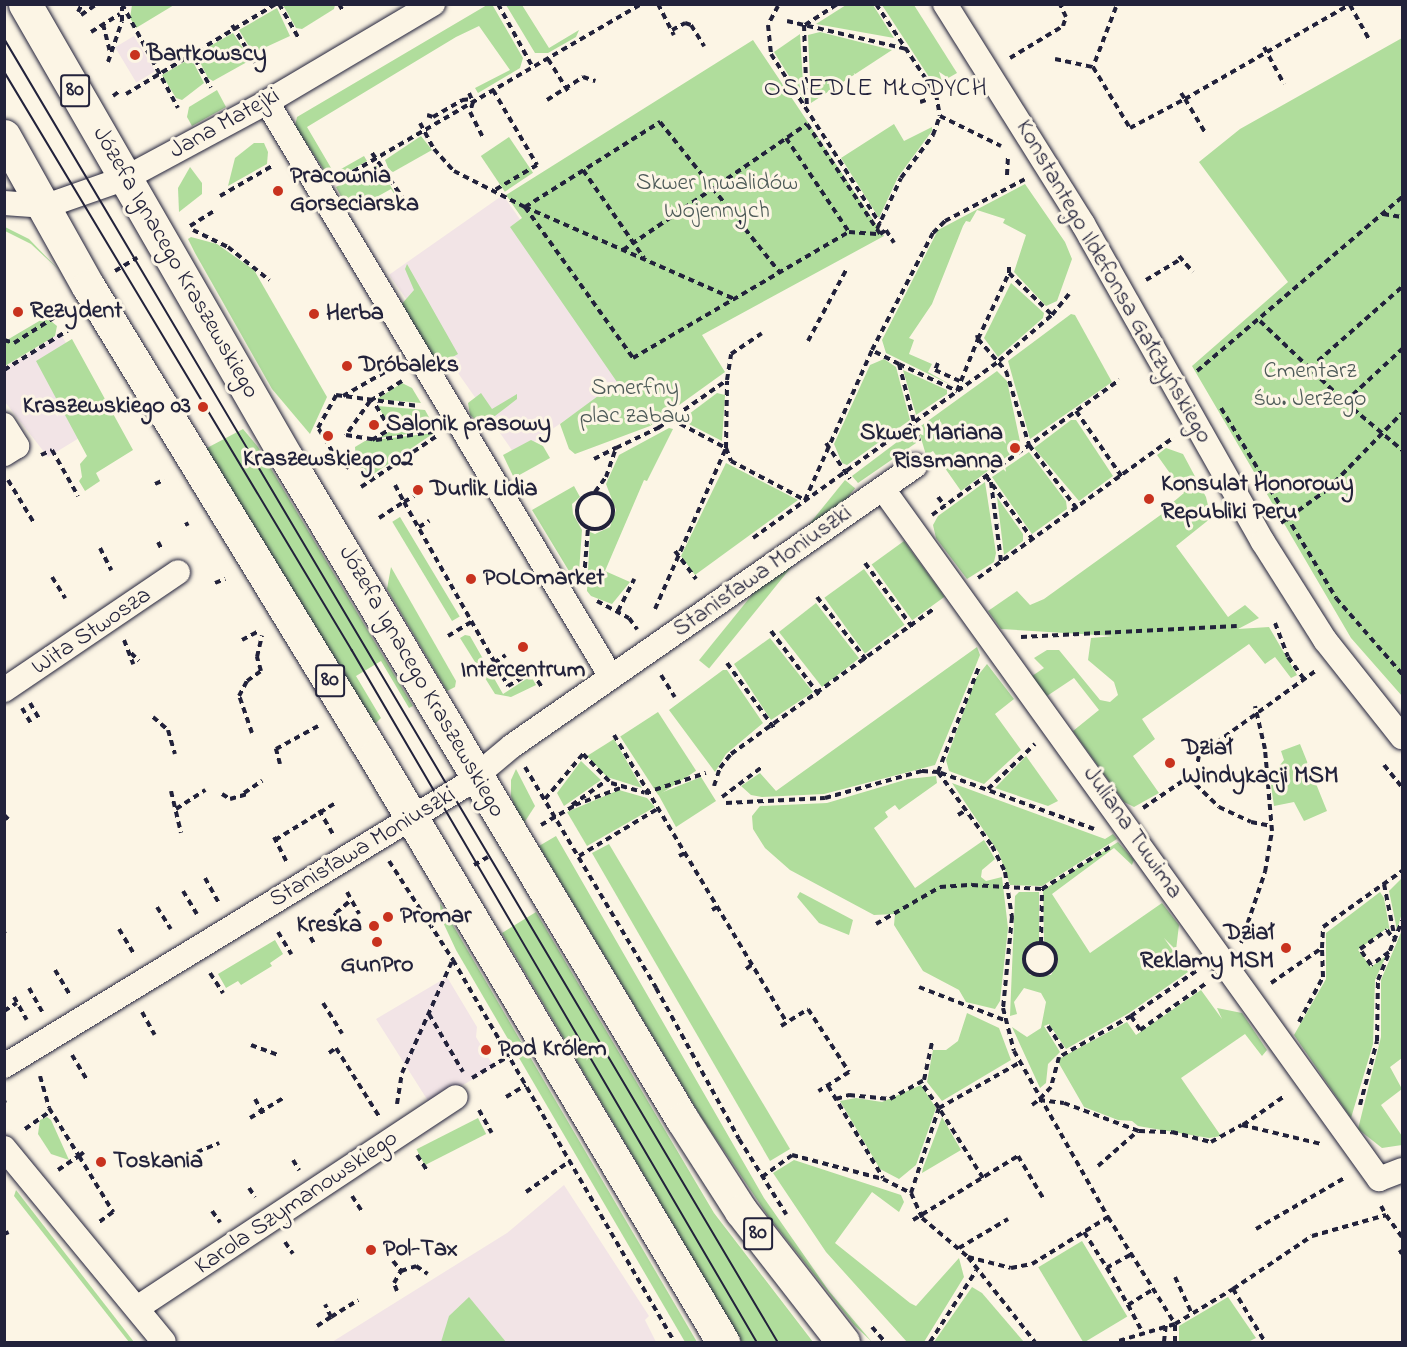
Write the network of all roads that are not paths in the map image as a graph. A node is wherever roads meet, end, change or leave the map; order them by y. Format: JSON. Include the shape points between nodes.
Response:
{"nodes":[{"id":1,"x":25,"y":4,"type":"edge"},
{"id":2,"x":433,"y":4,"type":"edge"},
{"id":3,"x":945,"y":4,"type":"edge"},
{"id":4,"x":396,"y":14,"type":"edge"},
{"id":5,"x":267,"y":102,"type":"junction"},
{"id":6,"x":4,"y":136,"type":"edge"},
{"id":7,"x":126,"y":178,"type":"junction"},
{"id":8,"x":4,"y":203,"type":"edge"},
{"id":9,"x":46,"y":206,"type":"junction"},
{"id":10,"x":4,"y":425,"type":"edge"},
{"id":11,"x":5,"y":464,"type":"edge"},
{"id":12,"x":915,"y":466,"type":"dead end"},
{"id":13,"x":883,"y":489,"type":"junction"},
{"id":14,"x":178,"y":572,"type":"dead end"},
{"id":15,"x":611,"y":677,"type":"junction"},
{"id":16,"x":17,"y":697,"type":"edge"},
{"id":17,"x":1402,"y":737,"type":"edge"},
{"id":18,"x":476,"y":778,"type":"junction"},
{"id":19,"x":411,"y":819,"type":"junction"},
{"id":20,"x":4,"y":1066,"type":"edge"},
{"id":21,"x":456,"y":1097,"type":"dead end"},
{"id":22,"x":4,"y":1148,"type":"edge"},
{"id":23,"x":1402,"y":1170,"type":"edge"},
{"id":24,"x":138,"y":1308,"type":"junction"},
{"id":25,"x":853,"y":1330,"type":"edge"},
{"id":26,"x":164,"y":1342,"type":"edge"},
{"id":27,"x":723,"y":1342,"type":"edge"}],
"edges":[{"from":1,"to":7,"type":"main road","name":"Józefa Ignacego Kraszewskiego","number":"80"},
{"from":2,"to":4,"type":"street","name":"Jana Matejki"},
{"from":3,"to":17,"type":"street","name":"Konstantego Ildefonsa Gałczyńskiego","via":[[1083,224],[1263,542],[1326,640]]},
{"from":4,"to":5,"type":"street","name":"Jana Matejki"},
{"from":5,"to":7,"type":"street","name":"Jana Matejki"},
{"from":5,"to":15,"type":"street","via":[[575,598]]},
{"from":6,"to":9,"type":"main road","number":"80"},
{"from":7,"to":9,"type":"street","name":"Jana Matejki"},
{"from":7,"to":18,"type":"main road","name":"Józefa Ignacego Kraszewskiego","number":"80"},
{"from":8,"to":9,"type":"street","name":"Jana Matejki"},
{"from":9,"to":19,"type":"main road","number":"80","via":[[88,286]]},
{"from":10,"to":11,"type":"street","via":[[18,446]]},
{"from":12,"to":13,"type":"street","name":"Stanisława Moniuszki"},
{"from":13,"to":15,"type":"street","name":"Stanisława Moniuszki"},
{"from":13,"to":23,"type":"street","name":"Juliana Tuwima","via":[[920,524],[999,646],[1379,1179]]},
{"from":14,"to":16,"type":"street","name":"Wita Stwosza"},
{"from":15,"to":18,"type":"street","name":"Stanisława Moniuszki","via":[[512,746]]},
{"from":18,"to":19,"type":"street","name":"Stanisława Moniuszki"},
{"from":18,"to":25,"type":"main road","name":"Józefa Ignacego Kraszewskiego","number":"80","via":[[741,1211]]},
{"from":19,"to":20,"type":"street","name":"Stanisława Moniuszki"},
{"from":19,"to":27,"type":"main road","number":"80"},
{"from":21,"to":24,"type":"street","name":"Karola Szymanowskiego"},
{"from":22,"to":24,"type":"street"},
{"from":24,"to":26,"type":"street"}]}
